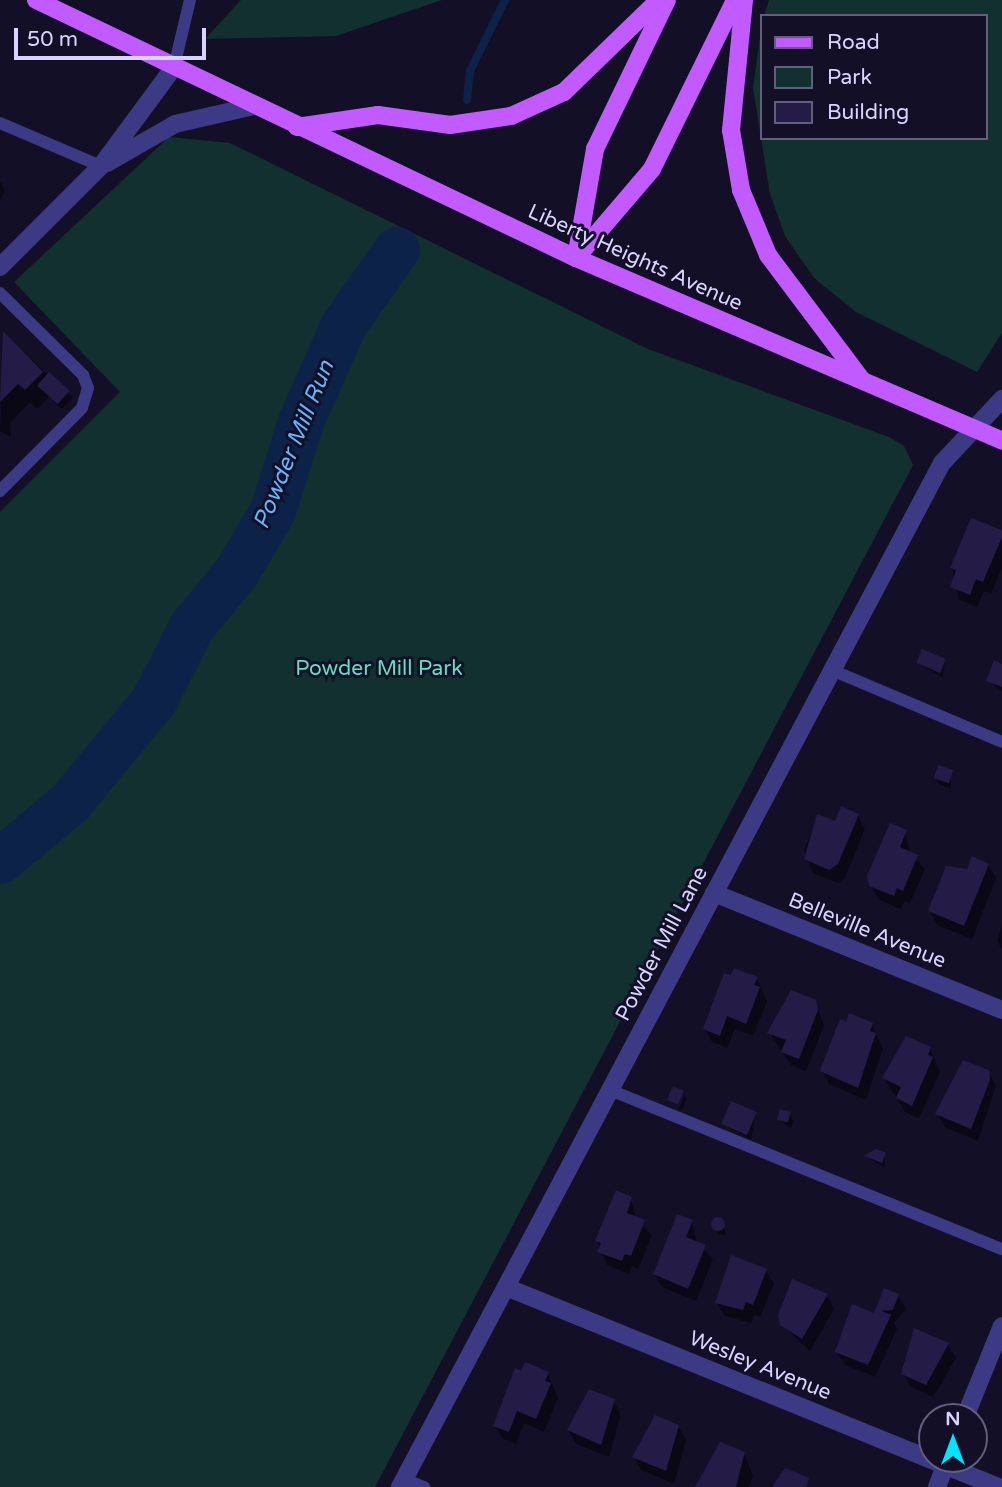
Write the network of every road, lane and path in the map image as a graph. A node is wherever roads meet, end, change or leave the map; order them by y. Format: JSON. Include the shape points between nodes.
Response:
{"nodes":[{"id":1,"x":36,"y":0,"type":"edge"},
{"id":2,"x":190,"y":0,"type":"edge"},
{"id":3,"x":659,"y":0,"type":"edge"},
{"id":4,"x":667,"y":0,"type":"edge"},
{"id":5,"x":735,"y":0,"type":"edge"},
{"id":6,"x":744,"y":0,"type":"edge"},
{"id":7,"x":58,"y":4,"type":"edge"},
{"id":8,"x":174,"y":67,"type":"junction"},
{"id":9,"x":254,"y":106,"type":"junction"},
{"id":10,"x":0,"y":123,"type":"edge"},
{"id":11,"x":298,"y":127,"type":"junction"},
{"id":12,"x":101,"y":166,"type":"junction"},
{"id":13,"x":576,"y":258,"type":"junction"},
{"id":14,"x":0,"y":267,"type":"edge"},
{"id":15,"x":0,"y":293,"type":"edge"},
{"id":16,"x":863,"y":382,"type":"junction"},
{"id":17,"x":1002,"y":399,"type":"edge"},
{"id":18,"x":975,"y":430,"type":"junction"},
{"id":19,"x":1002,"y":441,"type":"edge"},
{"id":20,"x":0,"y":491,"type":"edge"},
{"id":21,"x":834,"y":671,"type":"junction"},
{"id":22,"x":1002,"y":742,"type":"edge"},
{"id":23,"x":714,"y":894,"type":"junction"},
{"id":24,"x":1002,"y":1010,"type":"edge"},
{"id":25,"x":610,"y":1090,"type":"junction"},
{"id":26,"x":1002,"y":1249,"type":"edge"},
{"id":27,"x":506,"y":1287,"type":"junction"},
{"id":28,"x":1002,"y":1326,"type":"edge"},
{"id":29,"x":971,"y":1403,"type":"edge"},
{"id":30,"x":918,"y":1450,"type":"edge"},
{"id":31,"x":969,"y":1473,"type":"edge"},
{"id":32,"x":402,"y":1483,"type":"edge"},
{"id":33,"x":424,"y":1487,"type":"edge"},
{"id":34,"x":998,"y":1487,"type":"edge"}],
"edges":[{"from":1,"to":7,"type":"main road","name":"Liberty Heights Avenue"},
{"from":2,"to":8,"type":"lane"},
{"from":3,"to":11,"type":"main road","via":[[564,92],[510,116],[450,125],[378,115]]},
{"from":4,"to":13,"type":"main road","via":[[595,149]]},
{"from":5,"to":13,"type":"main road","via":[[652,169]]},
{"from":6,"to":16,"type":"main road","via":[[731,130],[741,190],[768,255]]},
{"from":7,"to":8,"type":"main road","name":"Liberty Heights Avenue"},
{"from":8,"to":9,"type":"main road","name":"Liberty Heights Avenue"},
{"from":8,"to":12,"type":"street"},
{"from":9,"to":11,"type":"main road","name":"Liberty Heights Avenue"},
{"from":9,"to":12,"type":"street","via":[[175,124]]},
{"from":10,"to":12,"type":"lane"},
{"from":11,"to":13,"type":"main road","name":"Liberty Heights Avenue"},
{"from":12,"to":14,"type":"street"},
{"from":13,"to":16,"type":"main road","name":"Liberty Heights Avenue"},
{"from":15,"to":20,"type":"lane","via":[[83,375],[88,388],[82,408]]},
{"from":16,"to":18,"type":"main road","name":"Liberty Heights Avenue"},
{"from":17,"to":18,"type":"street","name":"Powder Mill Lane"},
{"from":18,"to":19,"type":"main road","name":"Liberty Heights Avenue"},
{"from":18,"to":21,"type":"street","name":"Powder Mill Lane","via":[[942,463]]},
{"from":21,"to":22,"type":"lane"},
{"from":21,"to":23,"type":"street","name":"Powder Mill Lane"},
{"from":23,"to":24,"type":"street","name":"Belleville Avenue"},
{"from":23,"to":25,"type":"street","name":"Powder Mill Lane"},
{"from":25,"to":26,"type":"lane"},
{"from":25,"to":27,"type":"street","name":"Powder Mill Lane"},
{"from":27,"to":30,"type":"street","name":"Wesley Avenue"},
{"from":27,"to":32,"type":"street","name":"Powder Mill Lane"},
{"from":28,"to":29,"type":"street"},
{"from":31,"to":34,"type":"street","name":"Wesley Avenue"},
{"from":32,"to":33,"type":"lane"}]}
